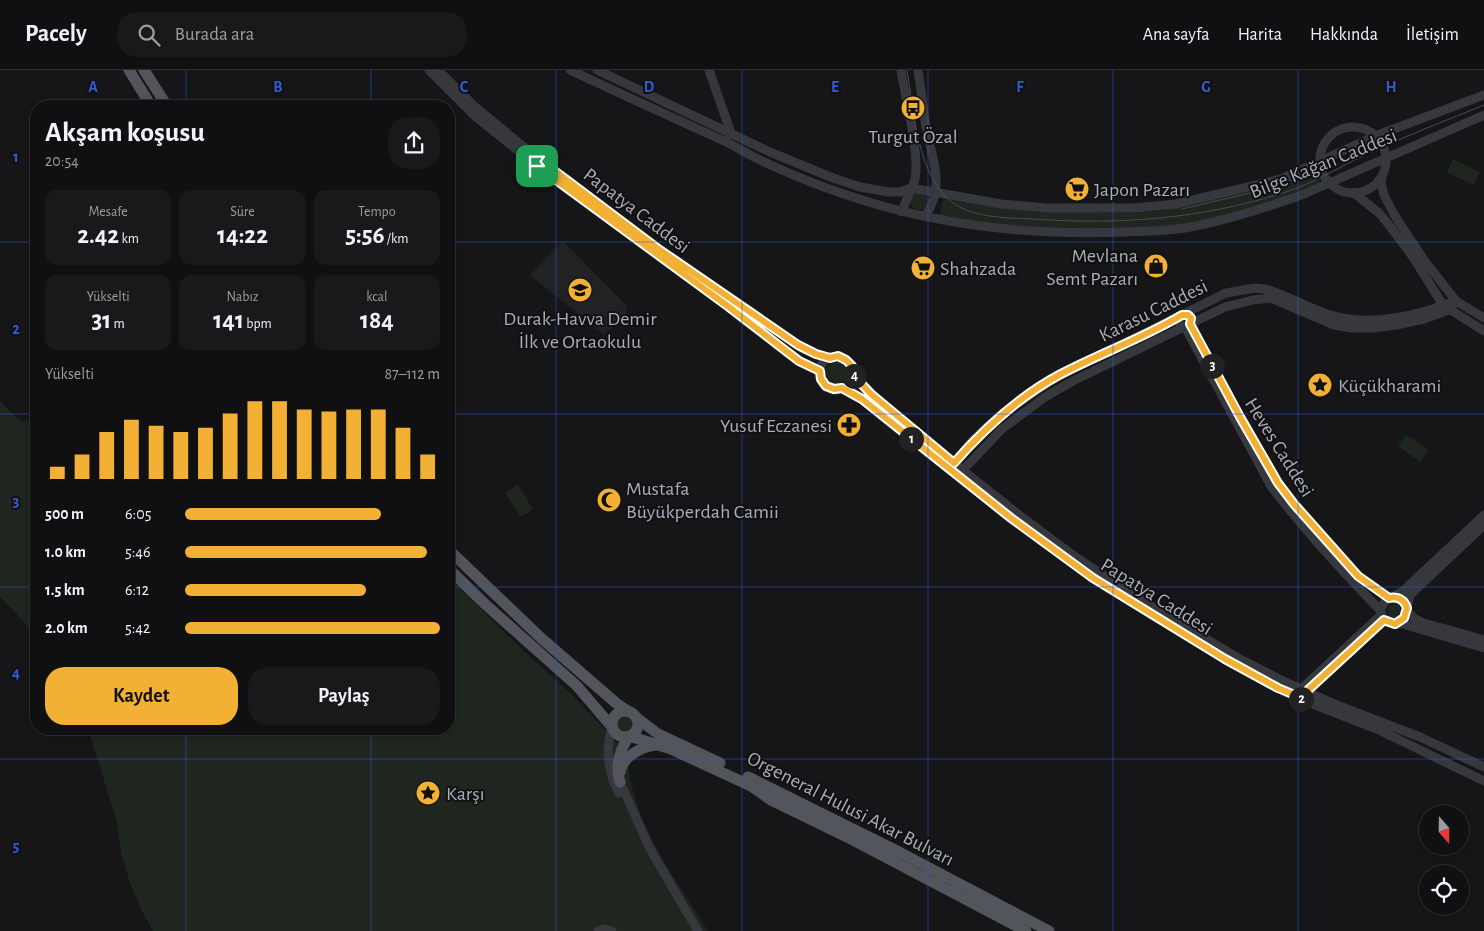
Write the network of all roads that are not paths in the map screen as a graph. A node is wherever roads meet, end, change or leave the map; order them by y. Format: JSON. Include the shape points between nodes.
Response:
{"nodes":[{"id":1,"x":129,"y":70,"type":"edge"},
{"id":2,"x":144,"y":70,"type":"edge"},
{"id":3,"x":429,"y":70,"type":"edge"},
{"id":4,"x":438,"y":70,"type":"edge"},
{"id":5,"x":570,"y":70,"type":"edge"},
{"id":6,"x":597,"y":70,"type":"edge"},
{"id":7,"x":709,"y":70,"type":"edge"},
{"id":8,"x":901,"y":70,"type":"edge"},
{"id":9,"x":918,"y":70,"type":"edge"},
{"id":10,"x":1484,"y":95,"type":"edge"},
{"id":11,"x":147,"y":100,"type":"edge"},
{"id":12,"x":163,"y":100,"type":"edge"},
{"id":13,"x":1484,"y":115,"type":"edge"},
{"id":14,"x":731,"y":133,"type":"junction"},
{"id":15,"x":1375,"y":136,"type":"junction"},
{"id":16,"x":726,"y":142,"type":"junction"},
{"id":17,"x":1385,"y":159,"type":"junction"},
{"id":18,"x":1320,"y":162,"type":"junction"},
{"id":19,"x":538,"y":163,"type":"junction"},
{"id":20,"x":1383,"y":173,"type":"junction"},
{"id":21,"x":1329,"y":183,"type":"junction"},
{"id":22,"x":911,"y":188,"type":"junction"},
{"id":23,"x":936,"y":193,"type":"junction"},
{"id":24,"x":1354,"y":193,"type":"junction"},
{"id":25,"x":598,"y":207,"type":"junction"},
{"id":26,"x":902,"y":212,"type":"junction"},
{"id":27,"x":925,"y":216,"type":"junction"},
{"id":28,"x":1456,"y":301,"type":"junction"},
{"id":29,"x":1446,"y":307,"type":"junction"},
{"id":30,"x":1182,"y":315,"type":"junction"},
{"id":31,"x":1484,"y":318,"type":"edge"},
{"id":32,"x":1188,"y":325,"type":"junction"},
{"id":33,"x":1484,"y":331,"type":"edge"},
{"id":34,"x":830,"y":358,"type":"junction"},
{"id":35,"x":820,"y":371,"type":"junction"},
{"id":36,"x":853,"y":375,"type":"junction"},
{"id":37,"x":842,"y":388,"type":"junction"},
{"id":38,"x":954,"y":463,"type":"junction"},
{"id":39,"x":963,"y":470,"type":"junction"},
{"id":40,"x":1484,"y":515,"type":"edge"},
{"id":41,"x":1484,"y":525,"type":"edge"},
{"id":42,"x":1039,"y":534,"type":"junction"},
{"id":43,"x":455,"y":556,"type":"edge"},
{"id":44,"x":455,"y":575,"type":"edge"},
{"id":45,"x":1391,"y":598,"type":"junction"},
{"id":46,"x":1407,"y":609,"type":"junction"},
{"id":47,"x":1382,"y":615,"type":"junction"},
{"id":48,"x":1398,"y":623,"type":"junction"},
{"id":49,"x":1484,"y":640,"type":"edge"},
{"id":50,"x":1484,"y":648,"type":"edge"},
{"id":51,"x":1302,"y":694,"type":"junction"},
{"id":52,"x":633,"y":715,"type":"junction"},
{"id":53,"x":612,"y":727,"type":"junction"},
{"id":54,"x":629,"y":736,"type":"junction"},
{"id":55,"x":658,"y":744,"type":"junction"},
{"id":56,"x":1484,"y":767,"type":"edge"},
{"id":57,"x":1484,"y":781,"type":"edge"},
{"id":58,"x":620,"y":782,"type":"junction"},
{"id":59,"x":632,"y":811,"type":"junction"},
{"id":60,"x":598,"y":931,"type":"edge"},
{"id":61,"x":612,"y":931,"type":"edge"},
{"id":62,"x":698,"y":931,"type":"edge"},
{"id":63,"x":1026,"y":931,"type":"edge"},
{"id":64,"x":1049,"y":931,"type":"edge"}],
"edges":[{"from":1,"to":11,"type":"main road"},
{"from":2,"to":12,"type":"main road"},
{"from":3,"to":19,"type":"street","name":"Papatya Caddesi","via":[[476,117]]},
{"from":4,"to":19,"type":"street","name":"Papatya Caddesi"},
{"from":5,"to":16,"type":"street","name":"Bilge Kağan Caddesi"},
{"from":6,"to":14,"type":"street","name":"Bilge Kağan Caddesi"},
{"from":7,"to":14,"type":"street"},
{"from":8,"to":22,"type":"street","via":[[915,162],[915,180]]},
{"from":9,"to":23,"type":"street","via":[[936,168]]},
{"from":10,"to":15,"type":"street","name":"Bilge Kağan Caddesi"},
{"from":13,"to":17,"type":"street","name":"Bilge Kağan Caddesi"},
{"from":14,"to":16,"type":"street"},
{"from":14,"to":22,"type":"street","name":"Bilge Kağan Caddesi","via":[[807,168],[860,187],[889,192]]},
{"from":15,"to":17,"type":"street","via":[[1385,152]]},
{"from":15,"to":18,"type":"street","name":"Bilge Kağan Caddesi"},
{"from":15,"to":18,"type":"street","via":[[1354,127],[1335,132],[1322,147]]},
{"from":16,"to":26,"type":"street","name":"Bilge Kağan Caddesi","via":[[801,178]]},
{"from":17,"to":20,"type":"street"},
{"from":17,"to":21,"type":"street","name":"Bilge Kağan Caddesi"},
{"from":18,"to":21,"type":"street"},
{"from":18,"to":23,"type":"street","name":"Bilge Kağan Caddesi","via":[[1281,179],[1152,207],[1016,206]]},
{"from":19,"to":25,"type":"street","name":"Papatya Caddesi"},
{"from":20,"to":24,"type":"street","via":[[1370,188]]},
{"from":20,"to":28,"type":"street","via":[[1381,183],[1390,207],[1424,260]]},
{"from":21,"to":24,"type":"street","via":[[1341,191]]},
{"from":21,"to":27,"type":"street","name":"Bilge Kağan Caddesi","via":[[1260,209],[1198,225],[1161,230],[1048,232]]},
{"from":22,"to":23,"type":"street","name":"Bilge Kağan Caddesi"},
{"from":22,"to":26,"type":"street"},
{"from":23,"to":27,"type":"street"},
{"from":24,"to":29,"type":"street","via":[[1380,214],[1393,230]]},
{"from":25,"to":34,"type":"street","name":"Papatya Caddesi","via":[[792,341],[809,352]]},
{"from":25,"to":35,"type":"street","name":"Papatya Caddesi","via":[[799,361]]},
{"from":26,"to":27,"type":"street","name":"Bilge Kağan Caddesi"},
{"from":28,"to":29,"type":"street"},
{"from":28,"to":31,"type":"street"},
{"from":29,"to":30,"type":"street","name":"Karasu Caddesi","via":[[1382,320],[1344,318],[1255,288],[1226,293]]},
{"from":29,"to":32,"type":"street","name":"Karasu Caddesi","via":[[1424,319],[1357,328],[1325,322],[1271,298],[1225,307]]},
{"from":29,"to":33,"type":"street"},
{"from":30,"to":32,"type":"street","via":[[1179,322]]},
{"from":30,"to":38,"type":"street","name":"Karasu Caddesi","via":[[1058,376],[1000,416]]},
{"from":32,"to":39,"type":"street","name":"Karasu Caddesi","via":[[1045,397],[1002,429]]},
{"from":32,"to":45,"type":"street","name":"Heves Caddesi","via":[[1278,483],[1358,576]]},
{"from":32,"to":47,"type":"street","name":"Heves Caddesi","via":[[1271,486]]},
{"from":34,"to":35,"type":"street"},
{"from":34,"to":36,"type":"street","via":[[838,356],[846,360],[852,366]]},
{"from":35,"to":37,"type":"street","via":[[826,386]]},
{"from":36,"to":37,"type":"street"},
{"from":36,"to":38,"type":"street","name":"Papatya Caddesi","via":[[878,401]]},
{"from":37,"to":42,"type":"street","name":"Papatya Caddesi","via":[[869,404],[924,450]]},
{"from":38,"to":39,"type":"street","name":"Papatya Caddesi"},
{"from":39,"to":42,"type":"street","name":"Papatya Caddesi"},
{"from":40,"to":45,"type":"street","via":[[1404,590]]},
{"from":41,"to":46,"type":"street","via":[[1410,595]]},
{"from":42,"to":51,"type":"street","name":"Papatya Caddesi","via":[[1141,600]]},
{"from":43,"to":52,"type":"main road","name":"Orgeneral Hulusi Akar Bulvarı","via":[[541,638]]},
{"from":44,"to":53,"type":"main road","via":[[577,686]]},
{"from":45,"to":46,"type":"street","via":[[1400,599]]},
{"from":45,"to":47,"type":"street","via":[[1383,603]]},
{"from":46,"to":48,"type":"street"},
{"from":46,"to":49,"type":"street","via":[[1420,621]]},
{"from":47,"to":48,"type":"street","via":[[1391,624]]},
{"from":47,"to":51,"type":"street"},
{"from":48,"to":50,"type":"street"},
{"from":51,"to":56,"type":"street","name":"Papatya Caddesi","via":[[1420,737]]},
{"from":51,"to":57,"type":"street","name":"Papatya Caddesi"},
{"from":52,"to":53,"type":"main road","via":[[622,712],[615,716]]},
{"from":52,"to":54,"type":"main road","via":[[638,727]]},
{"from":52,"to":64,"type":"main road","name":"Orgeneral Hulusi Akar Bulvarı","via":[[658,734],[892,848]]},
{"from":53,"to":54,"type":"main road","via":[[620,736]]},
{"from":53,"to":59,"type":"street","via":[[608,742],[611,776]]},
{"from":54,"to":55,"type":"main road","name":"Orgeneral Hulusi Akar Bulvarı"},
{"from":54,"to":58,"type":"main road","via":[[618,761],[616,773]]},
{"from":55,"to":58,"type":"main road","via":[[630,756],[621,766]]},
{"from":55,"to":63,"type":"main road","name":"Orgeneral Hulusi Akar Bulvarı","via":[[751,786],[771,800]]},
{"from":58,"to":59,"type":"street"},
{"from":59,"to":62,"type":"street","via":[[664,876]]},
{"from":60,"to":61,"type":"street"}]}
